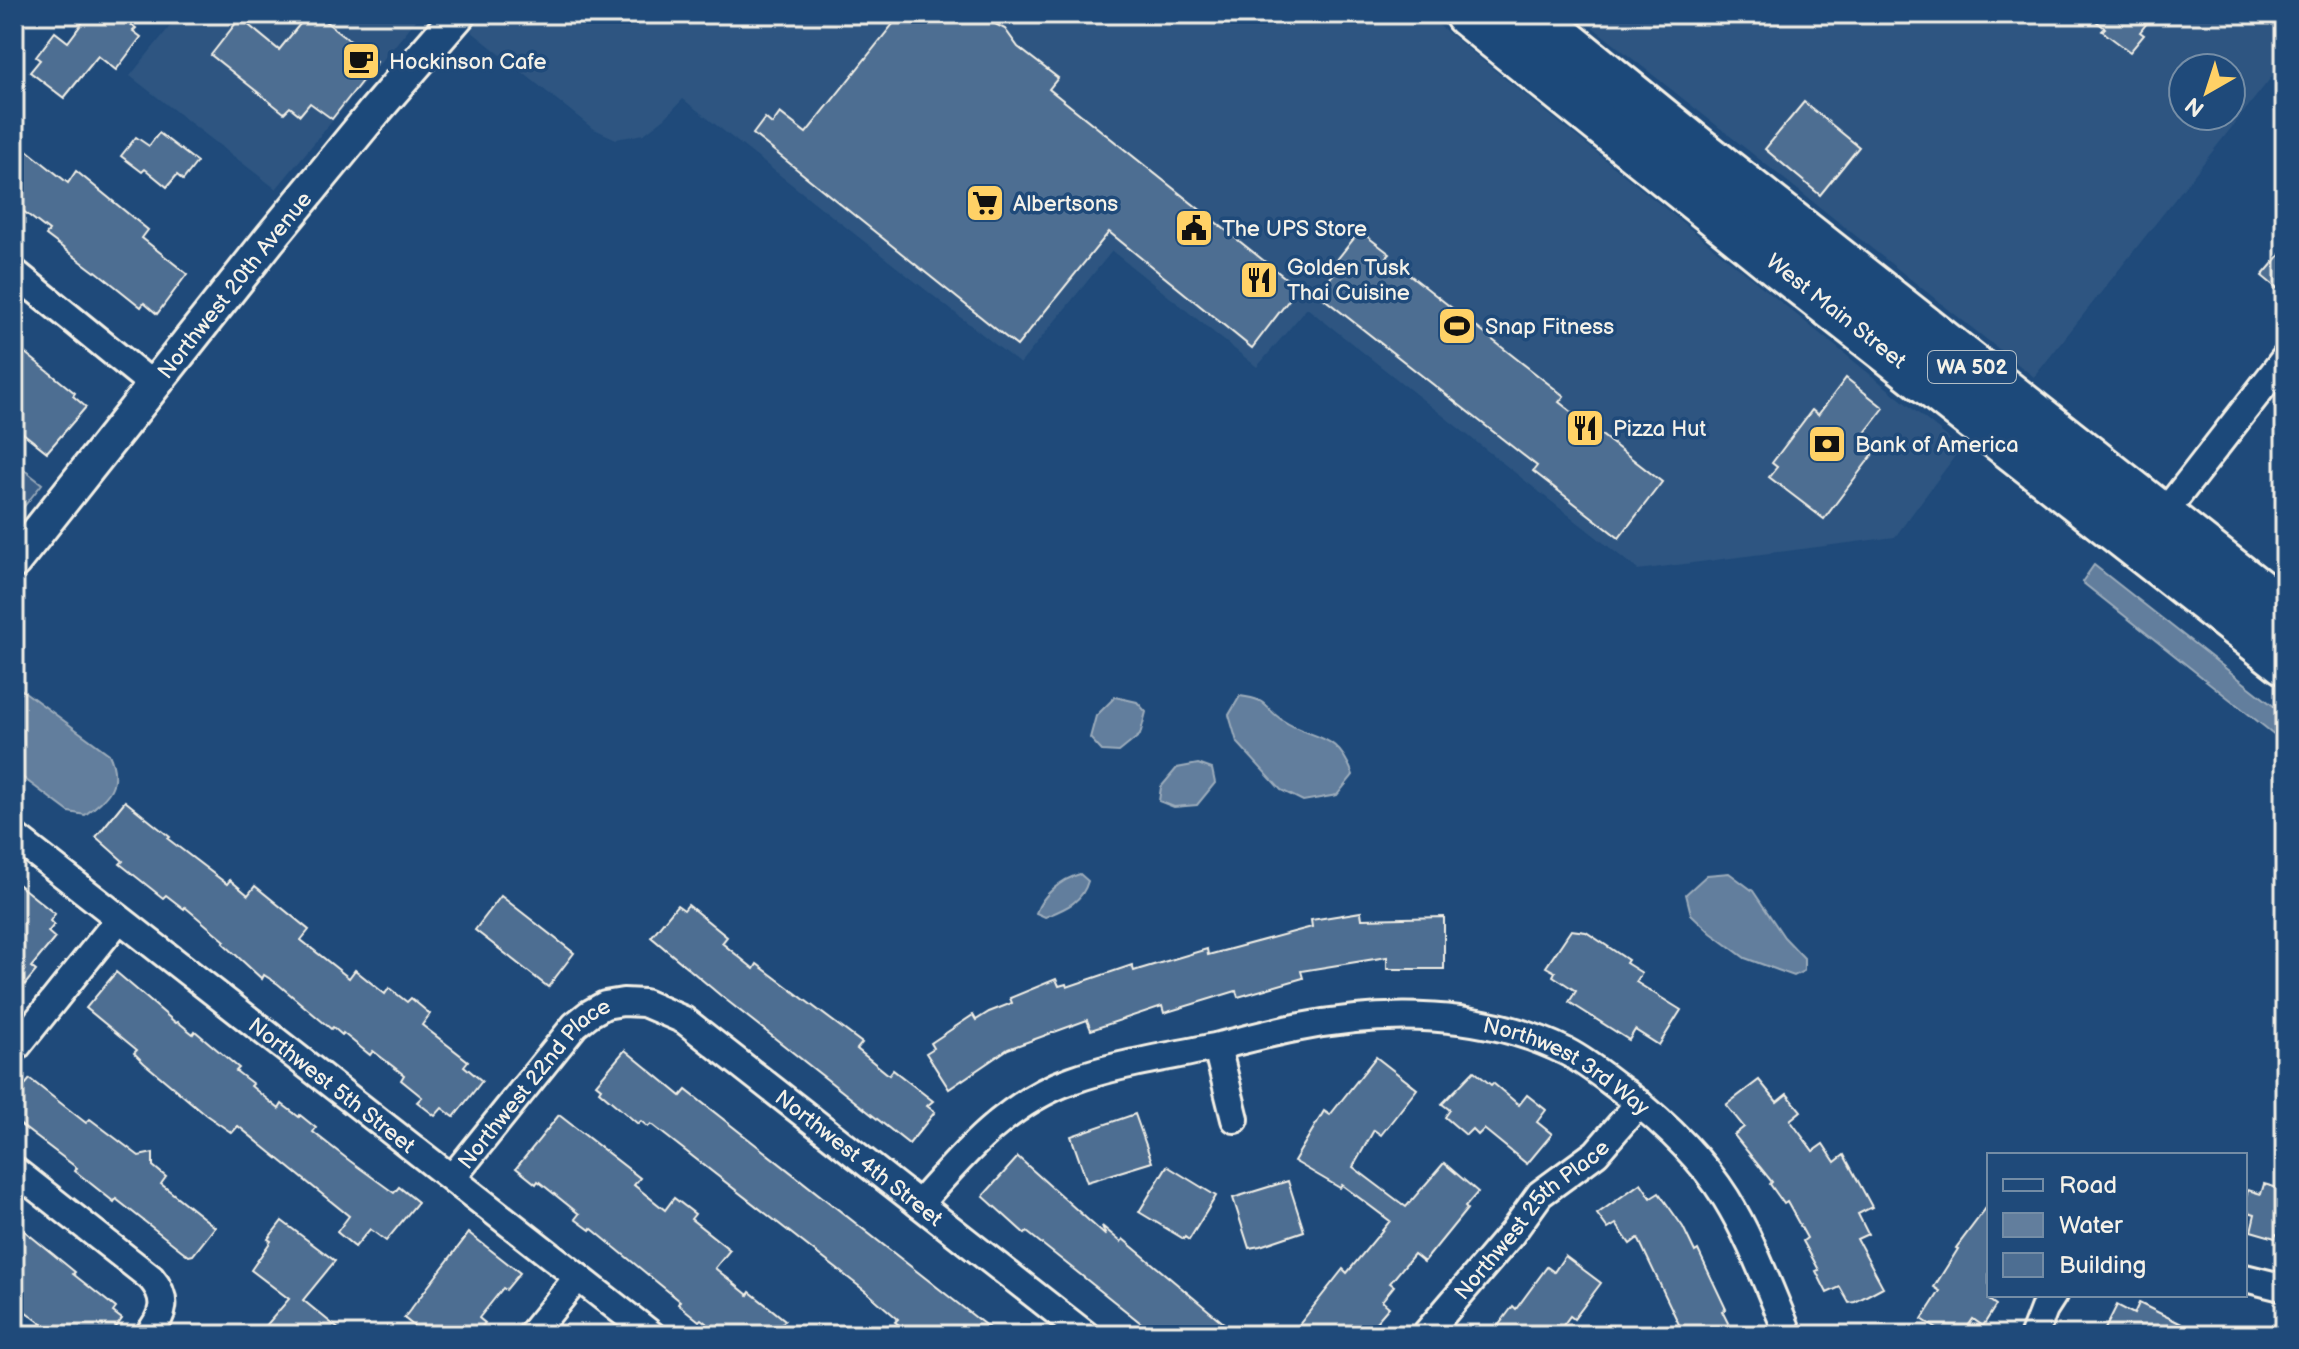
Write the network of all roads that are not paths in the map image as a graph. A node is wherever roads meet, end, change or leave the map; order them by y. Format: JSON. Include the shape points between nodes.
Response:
{"nodes":[{"id":1,"x":459,"y":14,"type":"edge"},
{"id":2,"x":1467,"y":14,"type":"edge"},
{"id":3,"x":1531,"y":14,"type":"edge"},
{"id":4,"x":14,"y":272,"type":"edge"},
{"id":5,"x":2285,"y":358,"type":"edge"},
{"id":6,"x":154,"y":386,"type":"junction"},
{"id":7,"x":2162,"y":516,"type":"junction"},
{"id":8,"x":14,"y":562,"type":"edge"},
{"id":9,"x":2285,"y":613,"type":"edge"},
{"id":10,"x":2285,"y":662,"type":"edge"},
{"id":11,"x":14,"y":836,"type":"edge"},
{"id":12,"x":119,"y":919,"type":"junction"},
{"id":13,"x":623,"y":1002,"type":"joint"},
{"id":14,"x":1217,"y":1047,"type":"junction"},
{"id":15,"x":14,"y":1050,"type":"edge"},
{"id":16,"x":1639,"y":1103,"type":"junction"},
{"id":17,"x":1235,"y":1119,"type":"dead end"},
{"id":18,"x":14,"y":1170,"type":"edge"},
{"id":19,"x":452,"y":1178,"type":"junction"},
{"id":20,"x":919,"y":1204,"type":"junction"},
{"id":21,"x":578,"y":1277,"type":"junction"},
{"id":22,"x":2247,"y":1278,"type":"edge"},
{"id":23,"x":2285,"y":1288,"type":"edge"},
{"id":24,"x":2052,"y":1297,"type":"edge"},
{"id":25,"x":148,"y":1335,"type":"edge"},
{"id":26,"x":531,"y":1335,"type":"edge"},
{"id":27,"x":652,"y":1335,"type":"edge"},
{"id":28,"x":1086,"y":1335,"type":"edge"},
{"id":29,"x":1425,"y":1335,"type":"edge"},
{"id":30,"x":1789,"y":1335,"type":"edge"},
{"id":31,"x":2034,"y":1335,"type":"edge"}],
"edges":[{"from":1,"to":6,"type":"street","name":"Northwest 20th Avenue"},
{"from":2,"to":10,"type":"highway","name":"West Main Street","number":"WA 502"},
{"from":3,"to":7,"type":"highway","name":"West Main Street","number":"WA 502"},
{"from":4,"to":6,"type":"street"},
{"from":5,"to":7,"type":"street"},
{"from":6,"to":8,"type":"street","name":"Northwest 20th Avenue"},
{"from":7,"to":9,"type":"highway","name":"West Main Street","number":"WA 502"},
{"from":11,"to":12,"type":"street","name":"Northwest 5th Street"},
{"from":12,"to":15,"type":"street"},
{"from":12,"to":19,"type":"street","name":"Northwest 5th Street"},
{"from":13,"to":19,"type":"street","name":"Northwest 22nd Place","via":[[605,1005],[575,1025]]},
{"from":13,"to":20,"type":"street","name":"Northwest 4th Street","via":[[644,1003],[684,1020]]},
{"from":14,"to":16,"type":"street","name":"Northwest 3rd Way","via":[[1364,1017],[1434,1016],[1510,1030],[1567,1052]]},
{"from":14,"to":17,"type":"street"},
{"from":14,"to":20,"type":"street","name":"Northwest 3rd Way","via":[[1132,1062],[1070,1080],[1031,1099],[975,1141]]},
{"from":16,"to":29,"type":"street","name":"Northwest 25th Place","via":[[1596,1153],[1540,1194]]},
{"from":16,"to":30,"type":"street","name":"Northwest 3rd Way","via":[[1698,1161],[1725,1197]]},
{"from":18,"to":25,"type":"street","via":[[151,1278],[162,1295],[162,1312]]},
{"from":19,"to":21,"type":"street","name":"Northwest 5th Street"},
{"from":20,"to":28,"type":"street","name":"Northwest 4th Street"},
{"from":21,"to":26,"type":"street"},
{"from":21,"to":27,"type":"street","name":"Northwest 5th Street"},
{"from":22,"to":23,"type":"street"},
{"from":24,"to":31,"type":"street"}]}
